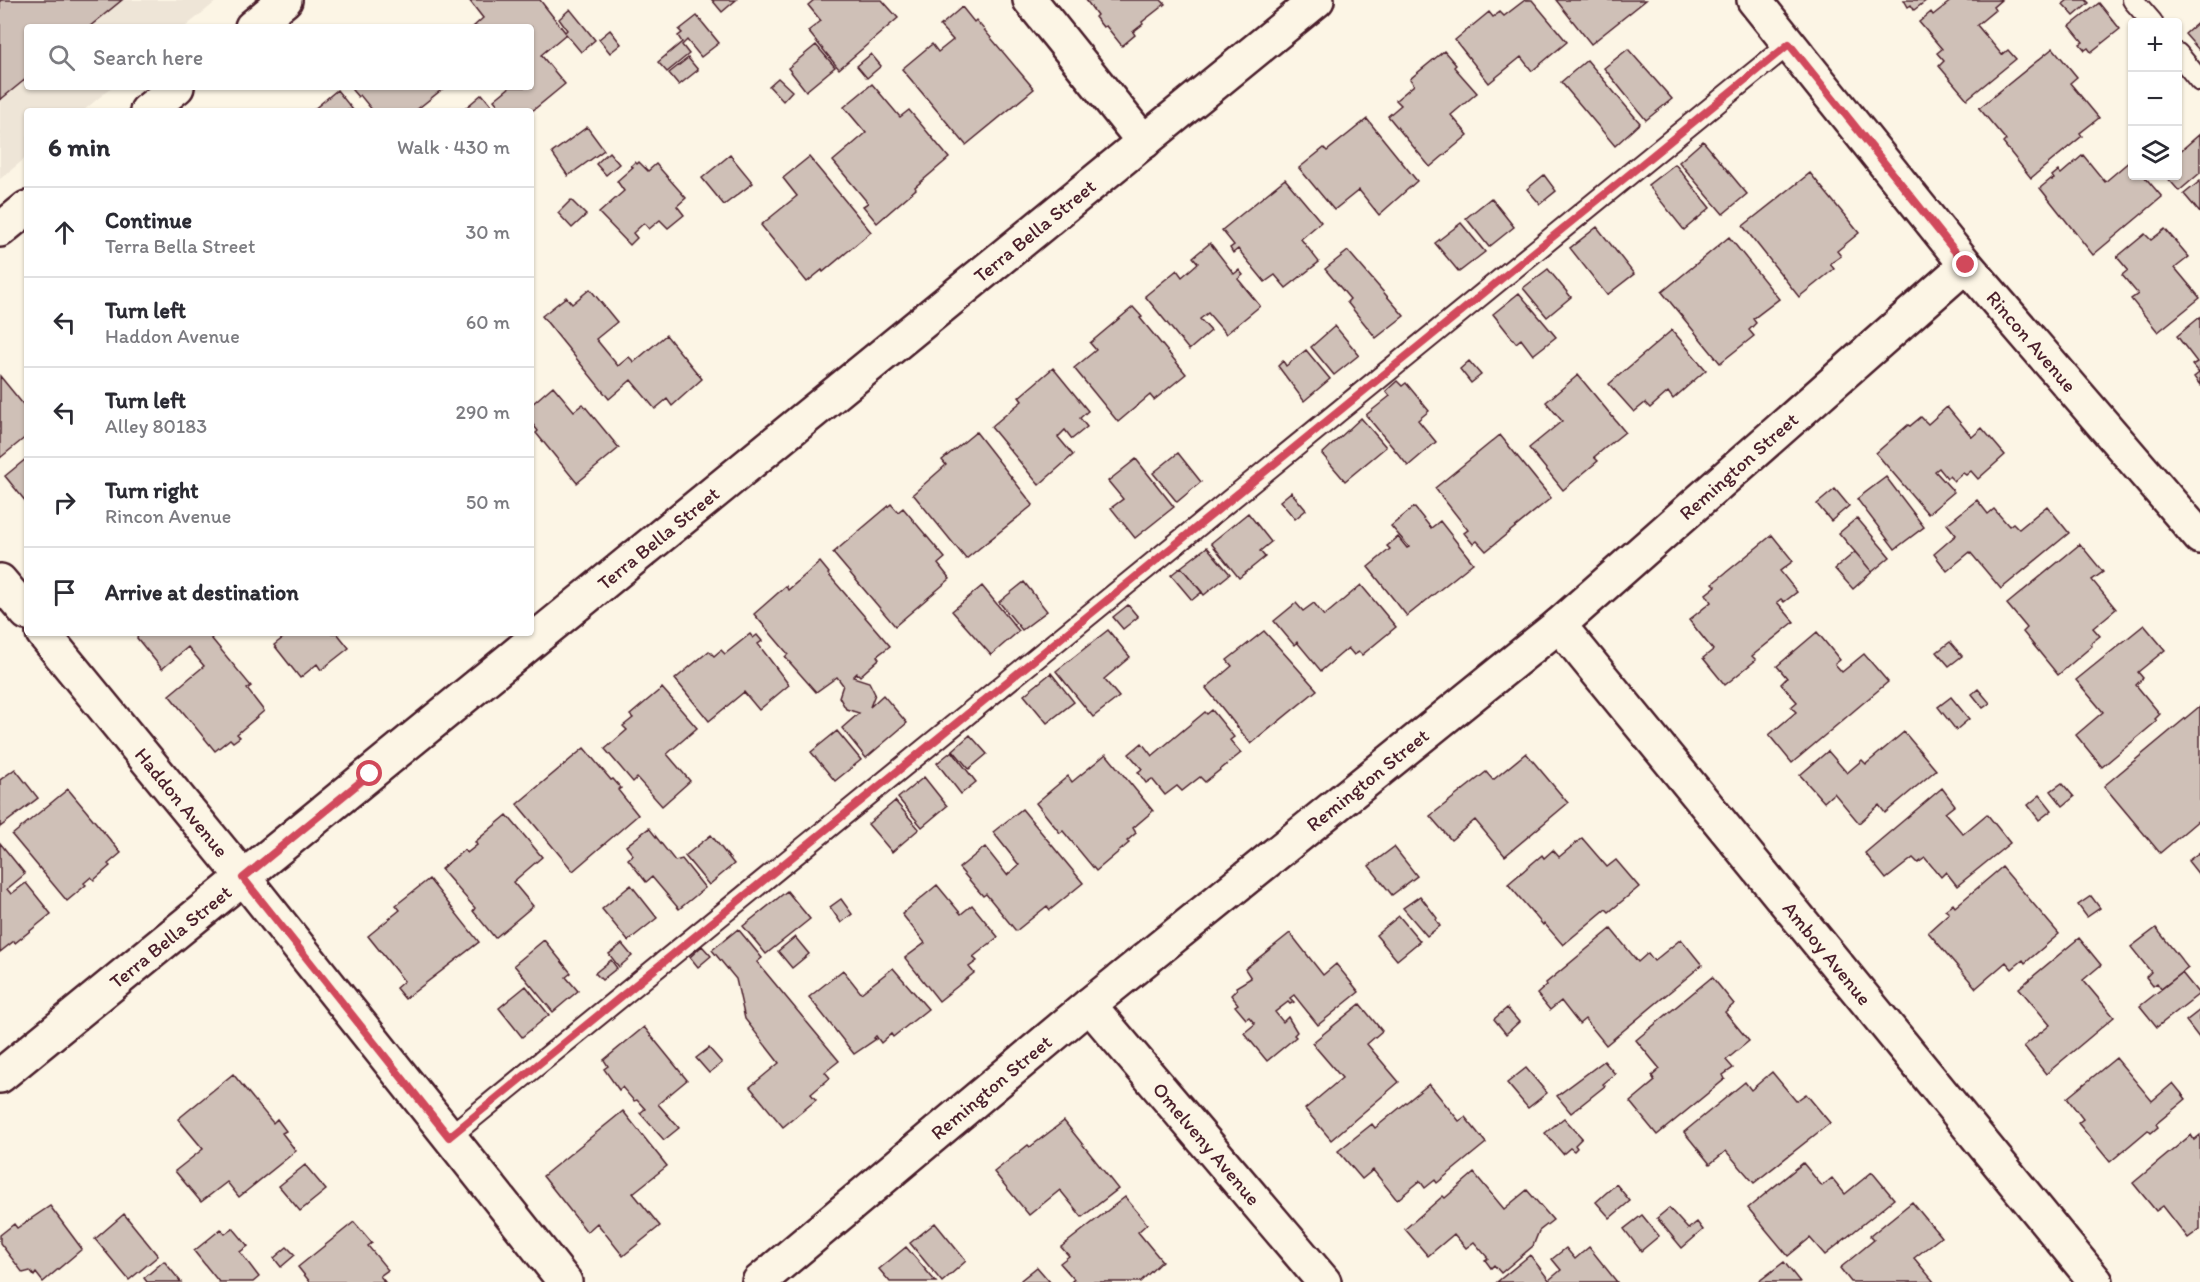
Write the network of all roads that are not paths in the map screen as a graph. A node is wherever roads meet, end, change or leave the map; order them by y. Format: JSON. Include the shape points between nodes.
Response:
{"nodes":[{"id":1,"x":285,"y":0,"type":"edge"},
{"id":2,"x":1030,"y":0,"type":"edge"},
{"id":3,"x":1317,"y":0,"type":"edge"},
{"id":4,"x":1754,"y":0,"type":"edge"},
{"id":5,"x":2133,"y":0,"type":"edge"},
{"id":6,"x":2149,"y":18,"type":"edge"},
{"id":7,"x":256,"y":24,"type":"edge"},
{"id":8,"x":1789,"y":44,"type":"junction"},
{"id":9,"x":2182,"y":59,"type":"edge"},
{"id":10,"x":2200,"y":81,"type":"edge"},
{"id":11,"x":173,"y":90,"type":"edge"},
{"id":12,"x":151,"y":108,"type":"edge"},
{"id":13,"x":1144,"y":141,"type":"junction"},
{"id":14,"x":24,"y":210,"type":"edge"},
{"id":15,"x":0,"y":230,"type":"edge"},
{"id":16,"x":1966,"y":265,"type":"junction"},
{"id":17,"x":2200,"y":537,"type":"edge"},
{"id":18,"x":0,"y":580,"type":"edge"},
{"id":19,"x":24,"y":610,"type":"edge"},
{"id":20,"x":1559,"y":625,"type":"junction"},
{"id":21,"x":45,"y":636,"type":"edge"},
{"id":22,"x":243,"y":878,"type":"junction"},
{"id":23,"x":1089,"y":1005,"type":"junction"},
{"id":24,"x":0,"y":1076,"type":"edge"},
{"id":25,"x":449,"y":1137,"type":"junction"},
{"id":26,"x":565,"y":1282,"type":"edge"},
{"id":27,"x":759,"y":1282,"type":"edge"},
{"id":28,"x":1324,"y":1282,"type":"edge"},
{"id":29,"x":2096,"y":1282,"type":"edge"}],
"edges":[{"from":1,"to":7,"type":"street"},
{"from":2,"to":13,"type":"street"},
{"from":3,"to":13,"type":"street","name":"Terra Bella Street"},
{"from":4,"to":8,"type":"street","name":"Rincon Avenue"},
{"from":5,"to":6,"type":"lane"},
{"from":8,"to":16,"type":"street","name":"Rincon Avenue"},
{"from":8,"to":25,"type":"lane"},
{"from":9,"to":10,"type":"lane"},
{"from":11,"to":12,"type":"street"},
{"from":13,"to":22,"type":"street","name":"Terra Bella Street"},
{"from":14,"to":15,"type":"street"},
{"from":16,"to":17,"type":"street","name":"Rincon Avenue"},
{"from":16,"to":20,"type":"street","name":"Remington Street"},
{"from":18,"to":19,"type":"street"},
{"from":20,"to":23,"type":"street","name":"Remington Street"},
{"from":20,"to":29,"type":"street","name":"Amboy Avenue"},
{"from":21,"to":22,"type":"street","name":"Haddon Avenue"},
{"from":22,"to":24,"type":"street","name":"Terra Bella Street"},
{"from":22,"to":25,"type":"street","name":"Haddon Avenue"},
{"from":23,"to":27,"type":"street","name":"Remington Street"},
{"from":23,"to":28,"type":"street","name":"Omelveny Avenue"},
{"from":25,"to":26,"type":"street","name":"Haddon Avenue"}]}
